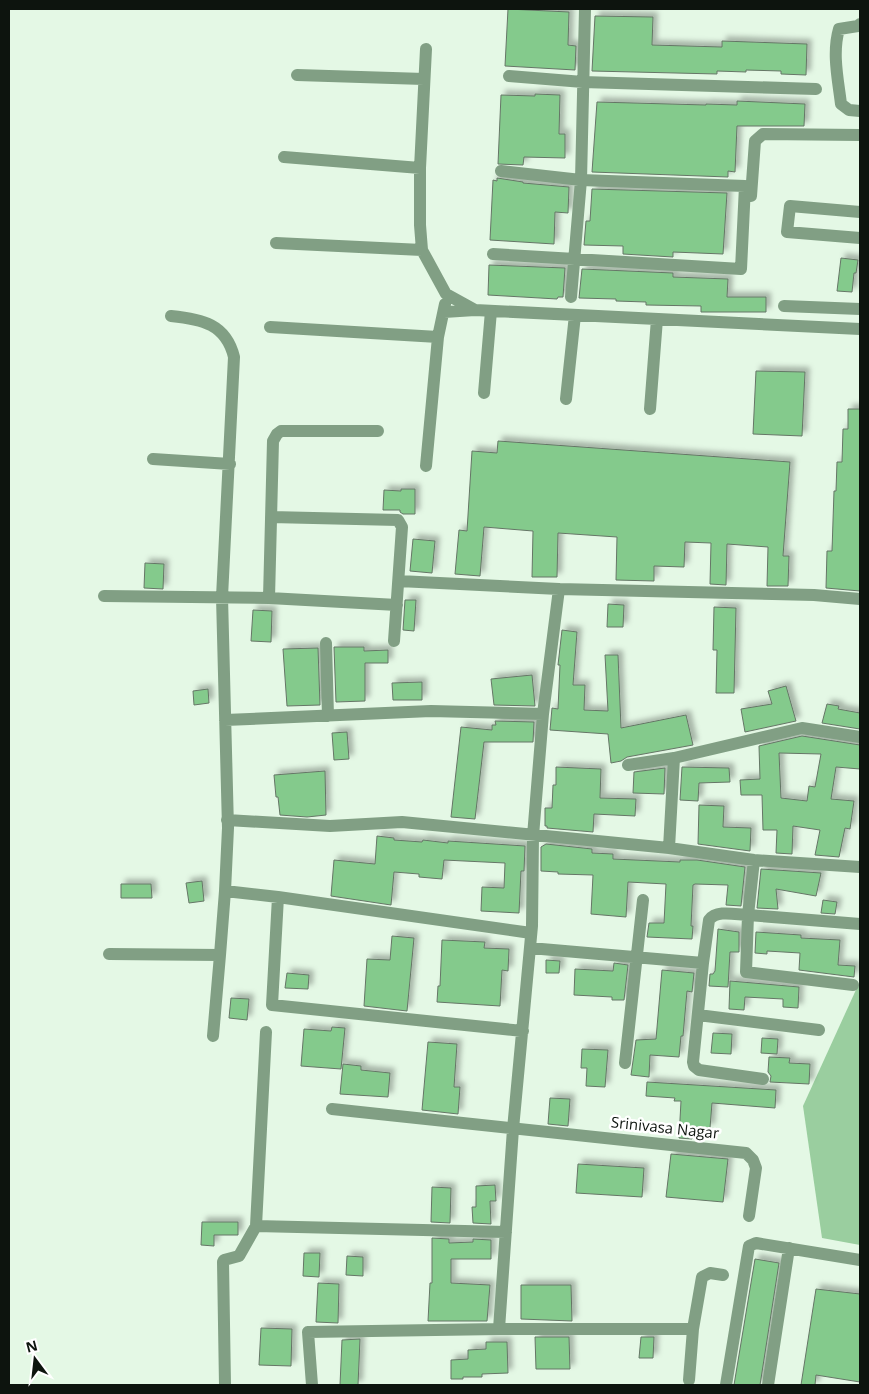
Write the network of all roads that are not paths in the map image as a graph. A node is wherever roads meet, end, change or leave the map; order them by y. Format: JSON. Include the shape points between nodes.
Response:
{"nodes":[{"id":1,"x":585,"y":9,"type":"edge"},
{"id":2,"x":860,"y":24,"type":"edge"},
{"id":3,"x":426,"y":49,"type":"dead end"},
{"id":4,"x":297,"y":75,"type":"dead end"},
{"id":5,"x":509,"y":76,"type":"dead end"},
{"id":6,"x":424,"y":79,"type":"junction"},
{"id":7,"x":583,"y":82,"type":"junction"},
{"id":8,"x":816,"y":88,"type":"dead end"},
{"id":9,"x":860,"y":111,"type":"edge"},
{"id":10,"x":860,"y":135,"type":"edge"},
{"id":11,"x":284,"y":157,"type":"dead end"},
{"id":12,"x":420,"y":168,"type":"junction"},
{"id":13,"x":500,"y":171,"type":"dead end"},
{"id":14,"x":581,"y":180,"type":"junction"},
{"id":15,"x":860,"y":212,"type":"edge"},
{"id":16,"x":748,"y":236,"type":"dead end"},
{"id":17,"x":860,"y":238,"type":"edge"},
{"id":18,"x":276,"y":243,"type":"dead end"},
{"id":19,"x":422,"y":250,"type":"junction"},
{"id":20,"x":493,"y":254,"type":"dead end"},
{"id":21,"x":575,"y":258,"type":"junction"},
{"id":22,"x":446,"y":294,"type":"junction"},
{"id":23,"x":571,"y":297,"type":"dead end"},
{"id":24,"x":784,"y":306,"type":"dead end"},
{"id":25,"x":860,"y":309,"type":"edge"},
{"id":26,"x":475,"y":310,"type":"junction"},
{"id":27,"x":491,"y":311,"type":"junction"},
{"id":28,"x":444,"y":312,"type":"junction"},
{"id":29,"x":575,"y":315,"type":"junction"},
{"id":30,"x":171,"y":316,"type":"dead end"},
{"id":31,"x":657,"y":319,"type":"junction"},
{"id":32,"x":270,"y":327,"type":"dead end"},
{"id":33,"x":860,"y":329,"type":"edge"},
{"id":34,"x":438,"y":337,"type":"junction"},
{"id":35,"x":484,"y":394,"type":"dead end"},
{"id":36,"x":566,"y":399,"type":"dead end"},
{"id":37,"x":650,"y":410,"type":"dead end"},
{"id":38,"x":378,"y":432,"type":"dead end"},
{"id":39,"x":153,"y":459,"type":"dead end"},
{"id":40,"x":230,"y":464,"type":"junction"},
{"id":41,"x":426,"y":466,"type":"dead end"},
{"id":42,"x":271,"y":516,"type":"junction"},
{"id":43,"x":399,"y":581,"type":"junction"},
{"id":44,"x":559,"y":589,"type":"junction"},
{"id":45,"x":104,"y":596,"type":"dead end"},
{"id":46,"x":222,"y":597,"type":"junction"},
{"id":47,"x":269,"y":598,"type":"junction"},
{"id":48,"x":860,"y":599,"type":"edge"},
{"id":49,"x":397,"y":605,"type":"junction"},
{"id":50,"x":394,"y":641,"type":"dead end"},
{"id":51,"x":326,"y":643,"type":"dead end"},
{"id":52,"x":544,"y":714,"type":"junction"},
{"id":53,"x":328,"y":716,"type":"junction"},
{"id":54,"x":225,"y":720,"type":"junction"},
{"id":55,"x":860,"y":737,"type":"edge"},
{"id":56,"x":674,"y":758,"type":"junction"},
{"id":57,"x":628,"y":765,"type":"dead end"},
{"id":58,"x":227,"y":820,"type":"junction"},
{"id":59,"x":533,"y":836,"type":"junction"},
{"id":60,"x":669,"y":848,"type":"junction"},
{"id":61,"x":754,"y":860,"type":"junction"},
{"id":62,"x":860,"y":867,"type":"edge"},
{"id":63,"x":225,"y":891,"type":"junction"},
{"id":64,"x":278,"y":897,"type":"junction"},
{"id":65,"x":642,"y":900,"type":"dead end"},
{"id":66,"x":748,"y":915,"type":"junction"},
{"id":67,"x":860,"y":924,"type":"edge"},
{"id":68,"x":531,"y":933,"type":"junction"},
{"id":69,"x":530,"y":948,"type":"junction"},
{"id":70,"x":109,"y":954,"type":"dead end"},
{"id":71,"x":220,"y":955,"type":"junction"},
{"id":72,"x":637,"y":958,"type":"junction"},
{"id":73,"x":703,"y":963,"type":"junction"},
{"id":74,"x":853,"y":985,"type":"dead end"},
{"id":75,"x":698,"y":1014,"type":"junction"},
{"id":76,"x":819,"y":1030,"type":"dead end"},
{"id":77,"x":523,"y":1031,"type":"junction"},
{"id":78,"x":266,"y":1032,"type":"dead end"},
{"id":79,"x":213,"y":1036,"type":"dead end"},
{"id":80,"x":625,"y":1063,"type":"dead end"},
{"id":81,"x":763,"y":1079,"type":"dead end"},
{"id":82,"x":332,"y":1109,"type":"dead end"},
{"id":83,"x":513,"y":1128,"type":"junction"},
{"id":84,"x":749,"y":1216,"type":"dead end"},
{"id":85,"x":256,"y":1226,"type":"junction"},
{"id":86,"x":506,"y":1232,"type":"junction"},
{"id":87,"x":789,"y":1248,"type":"junction"},
{"id":88,"x":860,"y":1260,"type":"edge"},
{"id":89,"x":722,"y":1275,"type":"dead end"},
{"id":90,"x":499,"y":1329,"type":"junction"},
{"id":91,"x":693,"y":1330,"type":"junction"},
{"id":92,"x":688,"y":1380,"type":"dead end"},
{"id":93,"x":225,"y":1385,"type":"edge"},
{"id":94,"x":312,"y":1385,"type":"edge"},
{"id":95,"x":726,"y":1385,"type":"edge"},
{"id":96,"x":768,"y":1385,"type":"edge"}],
"edges":[{"from":1,"to":7,"type":"street"},
{"from":2,"to":9,"type":"street","via":[[839,29],[836,42],[841,104],[850,110]]},
{"from":3,"to":6,"type":"street"},
{"from":4,"to":6,"type":"street"},
{"from":5,"to":7,"type":"street"},
{"from":6,"to":12,"type":"street"},
{"from":7,"to":8,"type":"street"},
{"from":7,"to":14,"type":"street"},
{"from":10,"to":16,"type":"street","via":[[763,134],[755,141]]},
{"from":11,"to":12,"type":"street"},
{"from":12,"to":19,"type":"street"},
{"from":13,"to":14,"type":"street"},
{"from":14,"to":21,"type":"street"},
{"from":14,"to":21,"type":"street","via":[[745,186],[741,269]]},
{"from":15,"to":17,"type":"street","via":[[790,206],[787,232]]},
{"from":18,"to":19,"type":"street"},
{"from":19,"to":22,"type":"street"},
{"from":20,"to":21,"type":"street"},
{"from":21,"to":23,"type":"street"},
{"from":22,"to":26,"type":"street"},
{"from":22,"to":28,"type":"street"},
{"from":24,"to":25,"type":"street"},
{"from":26,"to":27,"type":"street"},
{"from":26,"to":28,"type":"street"},
{"from":27,"to":29,"type":"street"},
{"from":27,"to":35,"type":"street"},
{"from":28,"to":34,"type":"street"},
{"from":29,"to":31,"type":"street"},
{"from":29,"to":36,"type":"street"},
{"from":30,"to":40,"type":"street","via":[[194,318],[213,325],[227,338],[232,348]]},
{"from":31,"to":33,"type":"street"},
{"from":31,"to":37,"type":"street"},
{"from":32,"to":34,"type":"street"},
{"from":34,"to":41,"type":"street"},
{"from":38,"to":42,"type":"street","via":[[281,431],[277,434],[273,441]]},
{"from":39,"to":40,"type":"street"},
{"from":40,"to":46,"type":"street"},
{"from":42,"to":43,"type":"street","via":[[398,520],[402,526]]},
{"from":42,"to":47,"type":"street"},
{"from":43,"to":44,"type":"street"},
{"from":43,"to":49,"type":"street"},
{"from":44,"to":48,"type":"street"},
{"from":44,"to":52,"type":"street"},
{"from":45,"to":46,"type":"street"},
{"from":46,"to":47,"type":"street"},
{"from":46,"to":54,"type":"street"},
{"from":47,"to":49,"type":"street"},
{"from":49,"to":50,"type":"street"},
{"from":51,"to":53,"type":"street"},
{"from":52,"to":53,"type":"street","via":[[431,711]]},
{"from":52,"to":59,"type":"street"},
{"from":53,"to":54,"type":"street"},
{"from":54,"to":58,"type":"street"},
{"from":55,"to":56,"type":"street","via":[[802,728]]},
{"from":56,"to":57,"type":"street"},
{"from":56,"to":60,"type":"street"},
{"from":58,"to":59,"type":"street","via":[[330,826],[402,822]]},
{"from":58,"to":63,"type":"street"},
{"from":59,"to":60,"type":"street"},
{"from":59,"to":68,"type":"street"},
{"from":60,"to":61,"type":"street"},
{"from":61,"to":62,"type":"street"},
{"from":61,"to":66,"type":"street"},
{"from":63,"to":64,"type":"street"},
{"from":63,"to":71,"type":"street"},
{"from":64,"to":68,"type":"street"},
{"from":64,"to":77,"type":"street","via":[[272,1005]]},
{"from":65,"to":72,"type":"street"},
{"from":66,"to":67,"type":"street"},
{"from":66,"to":73,"type":"street","via":[[712,915]]},
{"from":66,"to":74,"type":"street","via":[[746,972]]},
{"from":68,"to":69,"type":"street"},
{"from":69,"to":72,"type":"street"},
{"from":69,"to":77,"type":"street"},
{"from":70,"to":71,"type":"street"},
{"from":71,"to":79,"type":"street"},
{"from":72,"to":73,"type":"street"},
{"from":72,"to":80,"type":"street"},
{"from":73,"to":75,"type":"street"},
{"from":75,"to":76,"type":"street"},
{"from":75,"to":81,"type":"street","via":[[694,1066],[698,1070]]},
{"from":77,"to":83,"type":"street"},
{"from":78,"to":85,"type":"street"},
{"from":82,"to":83,"type":"street"},
{"from":83,"to":84,"type":"street","name":"Srinivasa Nagar","via":[[746,1153],[756,1168]]},
{"from":83,"to":86,"type":"street"},
{"from":85,"to":86,"type":"street"},
{"from":85,"to":93,"type":"street","via":[[239,1256],[223,1262]]},
{"from":86,"to":90,"type":"street"},
{"from":87,"to":88,"type":"street"},
{"from":87,"to":95,"type":"street","via":[[756,1243],[747,1249]]},
{"from":87,"to":96,"type":"street"},
{"from":89,"to":91,"type":"street","via":[[710,1273],[702,1277]]},
{"from":90,"to":91,"type":"street"},
{"from":90,"to":94,"type":"street","via":[[308,1332]]},
{"from":91,"to":92,"type":"street"}]}
